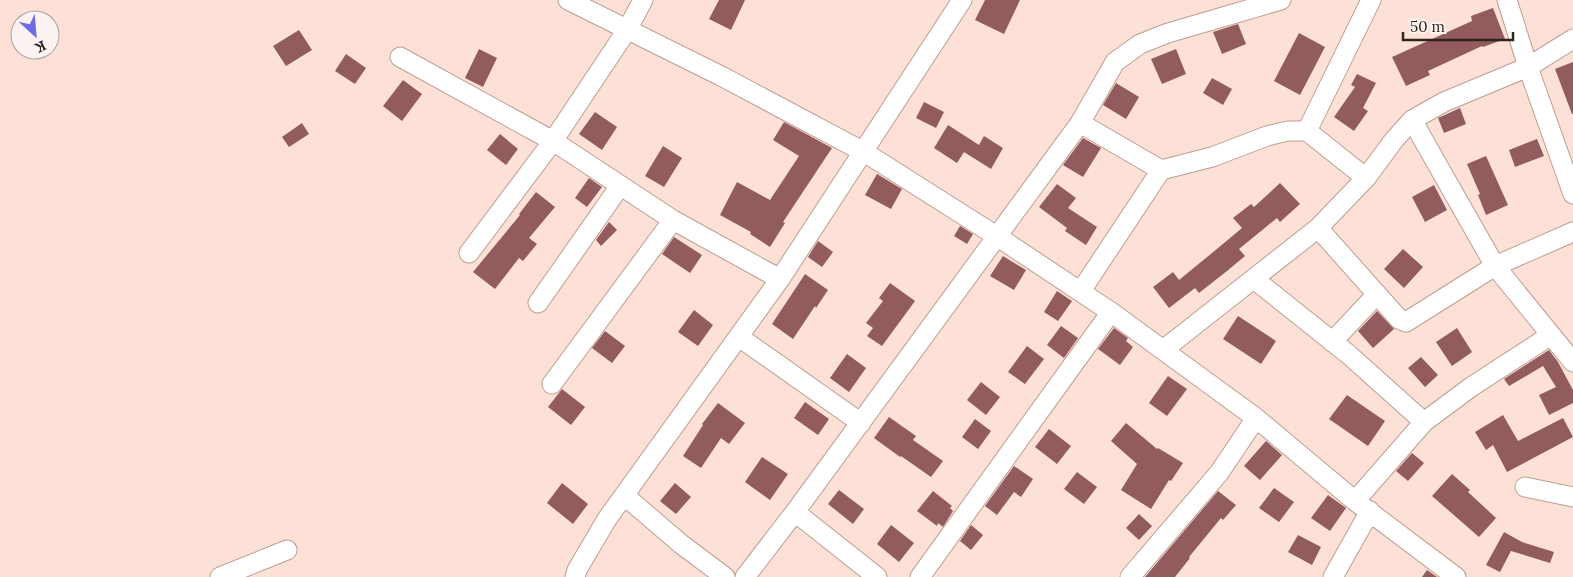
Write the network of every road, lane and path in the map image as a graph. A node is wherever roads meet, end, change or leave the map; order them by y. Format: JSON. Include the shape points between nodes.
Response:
{"nodes":[{"id":1,"x":568,"y":0,"type":"edge"},
{"id":2,"x":643,"y":0,"type":"edge"},
{"id":3,"x":962,"y":0,"type":"edge"},
{"id":4,"x":1281,"y":0,"type":"edge"},
{"id":5,"x":1371,"y":0,"type":"edge"},
{"id":6,"x":1507,"y":0,"type":"edge"},
{"id":7,"x":627,"y":30,"type":"junction"},
{"id":8,"x":1573,"y":39,"type":"edge"},
{"id":9,"x":400,"y":57,"type":"dead end"},
{"id":10,"x":1528,"y":67,"type":"junction"},
{"id":11,"x":1412,"y":120,"type":"junction"},
{"id":12,"x":1080,"y":123,"type":"junction"},
{"id":13,"x":1307,"y":131,"type":"junction"},
{"id":14,"x":554,"y":141,"type":"junction"},
{"id":15,"x":864,"y":152,"type":"junction"},
{"id":16,"x":1161,"y":170,"type":"junction"},
{"id":17,"x":1366,"y":178,"type":"junction"},
{"id":18,"x":620,"y":186,"type":"junction"},
{"id":19,"x":1573,"y":194,"type":"edge"},
{"id":20,"x":673,"y":220,"type":"junction"},
{"id":21,"x":1318,"y":228,"type":"junction"},
{"id":22,"x":1573,"y":232,"type":"edge"},
{"id":23,"x":998,"y":236,"type":"junction"},
{"id":24,"x":469,"y":252,"type":"dead end"},
{"id":25,"x":1495,"y":266,"type":"junction"},
{"id":26,"x":780,"y":279,"type":"junction"},
{"id":27,"x":1254,"y":279,"type":"junction"},
{"id":28,"x":1081,"y":292,"type":"junction"},
{"id":29,"x":1377,"y":294,"type":"junction"},
{"id":30,"x":538,"y":303,"type":"dead end"},
{"id":31,"x":1112,"y":312,"type":"junction"},
{"id":32,"x":1551,"y":335,"type":"junction"},
{"id":33,"x":738,"y":337,"type":"junction"},
{"id":34,"x":1332,"y":342,"type":"junction"},
{"id":35,"x":1163,"y":350,"type":"junction"},
{"id":36,"x":1573,"y":362,"type":"edge"},
{"id":37,"x":552,"y":384,"type":"dead end"},
{"id":38,"x":1256,"y":418,"type":"junction"},
{"id":39,"x":1424,"y":422,"type":"junction"},
{"id":40,"x":861,"y":423,"type":"junction"},
{"id":41,"x":1525,"y":486,"type":"dead end"},
{"id":42,"x":625,"y":496,"type":"junction"},
{"id":43,"x":1573,"y":497,"type":"edge"},
{"id":44,"x":1362,"y":506,"type":"junction"},
{"id":45,"x":796,"y":512,"type":"junction"},
{"id":46,"x":287,"y":550,"type":"dead end"},
{"id":47,"x":580,"y":575,"type":"edge"},
{"id":48,"x":220,"y":577,"type":"edge"},
{"id":49,"x":725,"y":577,"type":"edge"},
{"id":50,"x":744,"y":577,"type":"edge"},
{"id":51,"x":877,"y":577,"type":"edge"},
{"id":52,"x":920,"y":577,"type":"edge"},
{"id":53,"x":1130,"y":577,"type":"edge"},
{"id":54,"x":1333,"y":577,"type":"edge"},
{"id":55,"x":1456,"y":577,"type":"edge"}],
"edges":[{"from":1,"to":7,"type":"street"},
{"from":2,"to":7,"type":"street"},
{"from":3,"to":15,"type":"street"},
{"from":4,"to":12,"type":"street","via":[[1140,44],[1115,62]]},
{"from":5,"to":13,"type":"street"},
{"from":6,"to":10,"type":"street"},
{"from":7,"to":14,"type":"street"},
{"from":7,"to":15,"type":"street"},
{"from":8,"to":10,"type":"street"},
{"from":9,"to":14,"type":"street"},
{"from":10,"to":11,"type":"street","via":[[1444,102]]},
{"from":10,"to":19,"type":"street"},
{"from":11,"to":17,"type":"street"},
{"from":11,"to":25,"type":"street"},
{"from":12,"to":16,"type":"street"},
{"from":12,"to":23,"type":"street"},
{"from":13,"to":16,"type":"street","via":[[1267,136],[1212,157]]},
{"from":13,"to":17,"type":"street"},
{"from":14,"to":18,"type":"street"},
{"from":14,"to":24,"type":"street"},
{"from":15,"to":23,"type":"street"},
{"from":15,"to":26,"type":"street"},
{"from":16,"to":28,"type":"street"},
{"from":17,"to":21,"type":"street"},
{"from":18,"to":20,"type":"street"},
{"from":18,"to":30,"type":"street"},
{"from":20,"to":26,"type":"street"},
{"from":20,"to":37,"type":"street"},
{"from":21,"to":27,"type":"street"},
{"from":21,"to":29,"type":"street"},
{"from":22,"to":25,"type":"street"},
{"from":23,"to":28,"type":"street"},
{"from":23,"to":40,"type":"street"},
{"from":25,"to":29,"type":"street","via":[[1406,322],[1399,319]]},
{"from":25,"to":32,"type":"street"},
{"from":26,"to":33,"type":"street"},
{"from":27,"to":34,"type":"street"},
{"from":27,"to":35,"type":"street"},
{"from":28,"to":31,"type":"street"},
{"from":29,"to":34,"type":"street"},
{"from":31,"to":35,"type":"street"},
{"from":31,"to":52,"type":"street"},
{"from":32,"to":36,"type":"street"},
{"from":32,"to":39,"type":"street"},
{"from":33,"to":40,"type":"street"},
{"from":33,"to":42,"type":"street"},
{"from":34,"to":39,"type":"street"},
{"from":35,"to":38,"type":"street"},
{"from":38,"to":44,"type":"street"},
{"from":38,"to":53,"type":"street","via":[[1219,473]]},
{"from":39,"to":44,"type":"street"},
{"from":40,"to":45,"type":"street"},
{"from":41,"to":43,"type":"street"},
{"from":42,"to":47,"type":"street","via":[[607,519]]},
{"from":42,"to":49,"type":"street"},
{"from":44,"to":54,"type":"street"},
{"from":44,"to":55,"type":"street"},
{"from":45,"to":50,"type":"street"},
{"from":45,"to":51,"type":"street"},
{"from":46,"to":48,"type":"street"}]}
